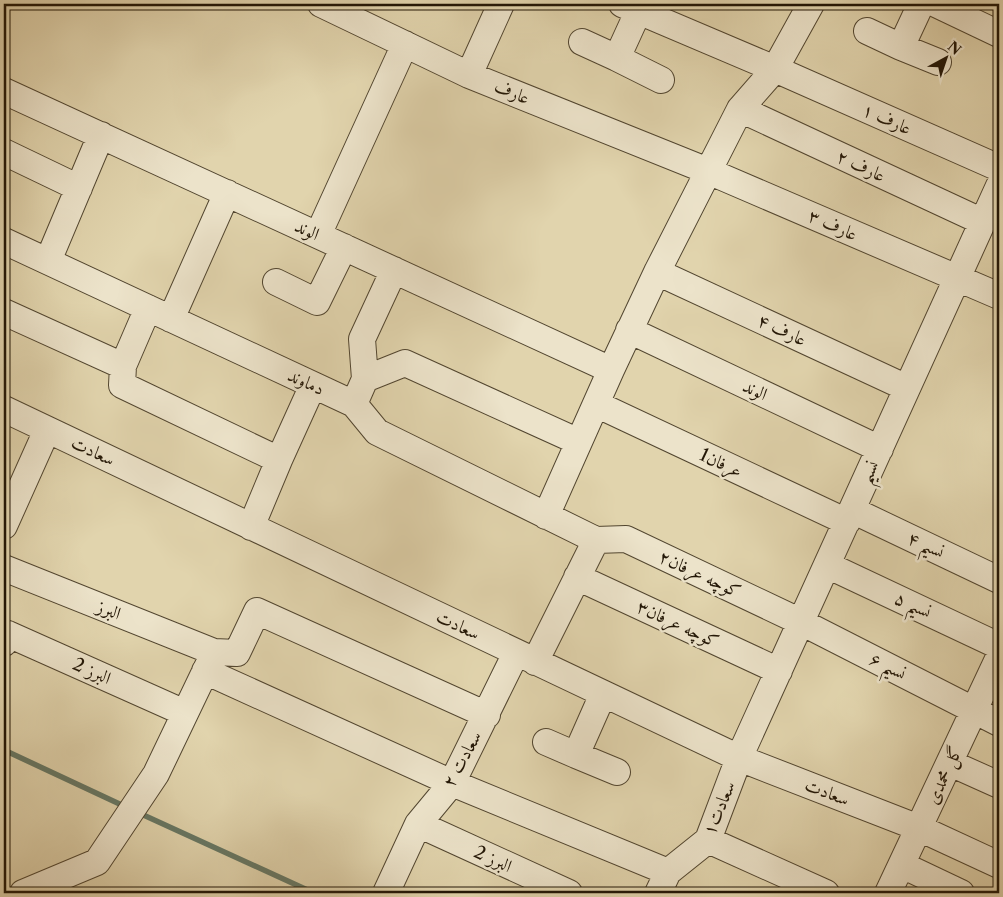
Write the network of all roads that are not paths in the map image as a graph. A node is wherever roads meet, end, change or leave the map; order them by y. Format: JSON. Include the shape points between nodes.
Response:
{"nodes":[{"id":1,"x":321,"y":4,"type":"edge"},
{"id":2,"x":501,"y":4,"type":"edge"},
{"id":3,"x":810,"y":4,"type":"edge"},
{"id":4,"x":921,"y":4,"type":"edge"},
{"id":5,"x":936,"y":4,"type":"edge"},
{"id":6,"x":630,"y":8,"type":"edge"},
{"id":7,"x":867,"y":31,"type":"dead end"},
{"id":8,"x":999,"y":34,"type":"edge"},
{"id":9,"x":582,"y":42,"type":"dead end"},
{"id":10,"x":405,"y":44,"type":"junction"},
{"id":11,"x":901,"y":47,"type":"junction"},
{"id":12,"x":617,"y":58,"type":"junction"},
{"id":13,"x":938,"y":62,"type":"dead end"},
{"id":14,"x":775,"y":69,"type":"junction"},
{"id":15,"x":469,"y":75,"type":"junction"},
{"id":16,"x":661,"y":80,"type":"dead end"},
{"id":17,"x":4,"y":91,"type":"edge"},
{"id":18,"x":740,"y":109,"type":"junction"},
{"id":19,"x":101,"y":135,"type":"junction"},
{"id":20,"x":4,"y":152,"type":"edge"},
{"id":21,"x":999,"y":168,"type":"edge"},
{"id":22,"x":708,"y":171,"type":"junction"},
{"id":23,"x":999,"y":186,"type":"edge"},
{"id":24,"x":79,"y":188,"type":"junction"},
{"id":25,"x":227,"y":193,"type":"junction"},
{"id":26,"x":983,"y":222,"type":"junction"},
{"id":27,"x":318,"y":235,"type":"junction"},
{"id":28,"x":4,"y":241,"type":"edge"},
{"id":29,"x":344,"y":247,"type":"junction"},
{"id":30,"x":48,"y":261,"type":"junction"},
{"id":31,"x":394,"y":270,"type":"junction"},
{"id":32,"x":657,"y":272,"type":"junction"},
{"id":33,"x":957,"y":279,"type":"junction"},
{"id":34,"x":276,"y":282,"type":"dead end"},
{"id":35,"x":999,"y":296,"type":"edge"},
{"id":36,"x":4,"y":312,"type":"edge"},
{"id":37,"x":160,"y":313,"type":"junction"},
{"id":38,"x":629,"y":330,"type":"junction"},
{"id":39,"x":123,"y":366,"type":"junction"},
{"id":40,"x":610,"y":370,"type":"junction"},
{"id":41,"x":365,"y":379,"type":"junction"},
{"id":42,"x":313,"y":385,"type":"junction"},
{"id":43,"x":908,"y":388,"type":"junction"},
{"id":44,"x":354,"y":404,"type":"junction"},
{"id":45,"x":596,"y":404,"type":"junction"},
{"id":46,"x":4,"y":409,"type":"edge"},
{"id":47,"x":47,"y":430,"type":"junction"},
{"id":48,"x":579,"y":442,"type":"junction"},
{"id":49,"x":880,"y":449,"type":"junction"},
{"id":50,"x":279,"y":460,"type":"junction"},
{"id":51,"x":546,"y":516,"type":"junction"},
{"id":52,"x":849,"y":516,"type":"junction"},
{"id":53,"x":5,"y":518,"type":"edge"},
{"id":54,"x":251,"y":527,"type":"junction"},
{"id":55,"x":596,"y":540,"type":"junction"},
{"id":56,"x":827,"y":565,"type":"junction"},
{"id":57,"x":4,"y":568,"type":"edge"},
{"id":58,"x":578,"y":577,"type":"junction"},
{"id":59,"x":999,"y":580,"type":"edge"},
{"id":60,"x":801,"y":622,"type":"junction"},
{"id":61,"x":4,"y":643,"type":"edge"},
{"id":62,"x":999,"y":646,"type":"edge"},
{"id":63,"x":525,"y":657,"type":"junction"},
{"id":64,"x":999,"y":657,"type":"edge"},
{"id":65,"x":210,"y":661,"type":"junction"},
{"id":66,"x":779,"y":671,"type":"junction"},
{"id":67,"x":603,"y":694,"type":"junction"},
{"id":68,"x":974,"y":711,"type":"junction"},
{"id":69,"x":185,"y":713,"type":"junction"},
{"id":70,"x":487,"y":715,"type":"junction"},
{"id":71,"x":999,"y":723,"type":"edge"},
{"id":72,"x":546,"y":742,"type":"dead end"},
{"id":73,"x":576,"y":755,"type":"junction"},
{"id":74,"x":739,"y":758,"type":"junction"},
{"id":75,"x":950,"y":763,"type":"junction"},
{"id":76,"x":617,"y":772,"type":"dead end"},
{"id":77,"x":452,"y":783,"type":"junction"},
{"id":78,"x":999,"y":785,"type":"edge"},
{"id":79,"x":418,"y":824,"type":"junction"},
{"id":80,"x":919,"y":828,"type":"junction"},
{"id":81,"x":708,"y":840,"type":"junction"},
{"id":82,"x":902,"y":865,"type":"junction"},
{"id":83,"x":999,"y":865,"type":"edge"},
{"id":84,"x":661,"y":888,"type":"edge"},
{"id":85,"x":388,"y":891,"type":"edge"},
{"id":86,"x":23,"y":893,"type":"edge"},
{"id":87,"x":569,"y":893,"type":"edge"},
{"id":88,"x":826,"y":893,"type":"edge"},
{"id":89,"x":888,"y":893,"type":"edge"},
{"id":90,"x":961,"y":893,"type":"edge"}],
"edges":[{"from":1,"to":10,"type":"street","name":"عارف"},
{"from":2,"to":15,"type":"street"},
{"from":3,"to":14,"type":"street"},
{"from":4,"to":11,"type":"street"},
{"from":5,"to":8,"type":"street"},
{"from":6,"to":12,"type":"street"},
{"from":6,"to":14,"type":"street","name":"عارف ۱"},
{"from":7,"to":11,"type":"street"},
{"from":9,"to":12,"type":"street"},
{"from":10,"to":15,"type":"street","name":"عارف"},
{"from":10,"to":27,"type":"street"},
{"from":11,"to":13,"type":"street"},
{"from":12,"to":16,"type":"street"},
{"from":14,"to":18,"type":"street"},
{"from":14,"to":21,"type":"street","name":"عارف ۱"},
{"from":15,"to":22,"type":"street","name":"عارف"},
{"from":17,"to":19,"type":"street","name":"الوند"},
{"from":18,"to":22,"type":"street"},
{"from":18,"to":26,"type":"street","name":"عارف ۲"},
{"from":19,"to":24,"type":"street"},
{"from":19,"to":25,"type":"street","name":"الوند"},
{"from":20,"to":24,"type":"street"},
{"from":22,"to":32,"type":"street"},
{"from":22,"to":33,"type":"street","name":"عارف ۳"},
{"from":23,"to":26,"type":"street","name":"نسیم"},
{"from":24,"to":30,"type":"street"},
{"from":25,"to":27,"type":"street","name":"الوند"},
{"from":25,"to":37,"type":"street"},
{"from":26,"to":33,"type":"street","name":"نسیم"},
{"from":27,"to":29,"type":"street","name":"الوند"},
{"from":28,"to":30,"type":"street","name":"دماوند"},
{"from":29,"to":31,"type":"street","name":"الوند"},
{"from":29,"to":34,"type":"street","via":[[317,302]]},
{"from":30,"to":37,"type":"street","name":"دماوند"},
{"from":31,"to":40,"type":"street","name":"الوند"},
{"from":31,"to":41,"type":"street","via":[[362,339]]},
{"from":32,"to":38,"type":"street"},
{"from":32,"to":43,"type":"street","name":"عارف ۴"},
{"from":33,"to":35,"type":"street","name":"عارف ۳"},
{"from":33,"to":43,"type":"street","name":"نسیم"},
{"from":36,"to":39,"type":"street"},
{"from":37,"to":39,"type":"street"},
{"from":37,"to":42,"type":"street","name":"دماوند"},
{"from":38,"to":40,"type":"street"},
{"from":38,"to":49,"type":"street","name":"الوند"},
{"from":39,"to":50,"type":"street","via":[[122,386]]},
{"from":40,"to":45,"type":"street"},
{"from":41,"to":44,"type":"street"},
{"from":41,"to":48,"type":"street","via":[[405,363]]},
{"from":42,"to":44,"type":"street","name":"دماوند"},
{"from":42,"to":50,"type":"street"},
{"from":43,"to":49,"type":"street","name":"نسیم"},
{"from":44,"to":51,"type":"street","name":"دماوند","via":[[377,432]]},
{"from":45,"to":48,"type":"street"},
{"from":45,"to":52,"type":"street","name":"عرفان1"},
{"from":46,"to":47,"type":"street","name":"سعادت"},
{"from":47,"to":53,"type":"street"},
{"from":47,"to":54,"type":"street","name":"سعادت"},
{"from":48,"to":51,"type":"street"},
{"from":49,"to":52,"type":"street","name":"نسیم"},
{"from":50,"to":54,"type":"street"},
{"from":51,"to":55,"type":"street","name":"دماوند"},
{"from":52,"to":56,"type":"street","name":"نسیم"},
{"from":52,"to":59,"type":"street","name":"نسیم ۴"},
{"from":54,"to":63,"type":"street","name":"سعادت"},
{"from":55,"to":58,"type":"street","name":"سعادت ۲"},
{"from":55,"to":60,"type":"street","name":"کوچه عرفان۲","via":[[626,539]]},
{"from":56,"to":60,"type":"street","name":"نسیم"},
{"from":56,"to":62,"type":"street","name":"نسیم ۵"},
{"from":57,"to":65,"type":"street","name":"البرز"},
{"from":58,"to":63,"type":"street","name":"سعادت ۲"},
{"from":58,"to":66,"type":"street","name":"کوچه عرفان۳"},
{"from":60,"to":66,"type":"street","name":"نسیم"},
{"from":60,"to":68,"type":"street","name":"نسیم ۶"},
{"from":61,"to":69,"type":"street","name":"البرز 2","via":[[8,634]]},
{"from":63,"to":67,"type":"street","name":"سعادت"},
{"from":63,"to":70,"type":"street","name":"سعادت ۲"},
{"from":64,"to":68,"type":"street","name":"گل محمدی"},
{"from":65,"to":69,"type":"street"},
{"from":65,"to":70,"type":"street","via":[[237,653],[257,611]]},
{"from":65,"to":77,"type":"street","name":"البرز"},
{"from":66,"to":74,"type":"street","name":"نسیم"},
{"from":67,"to":73,"type":"street"},
{"from":67,"to":74,"type":"street","name":"سعادت"},
{"from":68,"to":71,"type":"street","name":"نسیم ۶"},
{"from":68,"to":75,"type":"street","name":"گل محمدی"},
{"from":69,"to":86,"type":"street","via":[[156,774],[97,862]]},
{"from":70,"to":77,"type":"street","name":"سعادت ۲"},
{"from":72,"to":73,"type":"street"},
{"from":73,"to":76,"type":"street"},
{"from":74,"to":80,"type":"street","name":"سعادت"},
{"from":74,"to":81,"type":"street","name":"سعادت۱"},
{"from":75,"to":78,"type":"street"},
{"from":75,"to":80,"type":"street","name":"گل محمدی"},
{"from":77,"to":79,"type":"street","name":"سعادت ۲"},
{"from":77,"to":84,"type":"street","name":"البرز"},
{"from":79,"to":85,"type":"street","name":"سعادت ۲"},
{"from":79,"to":87,"type":"street","name":"البرز 2"},
{"from":80,"to":82,"type":"street","name":"گل محمدی"},
{"from":80,"to":83,"type":"street","name":"سعادت"},
{"from":81,"to":84,"type":"street","name":"سعادت۱"},
{"from":81,"to":88,"type":"street"},
{"from":82,"to":89,"type":"street","name":"گل محمدی"},
{"from":82,"to":90,"type":"street"}]}
